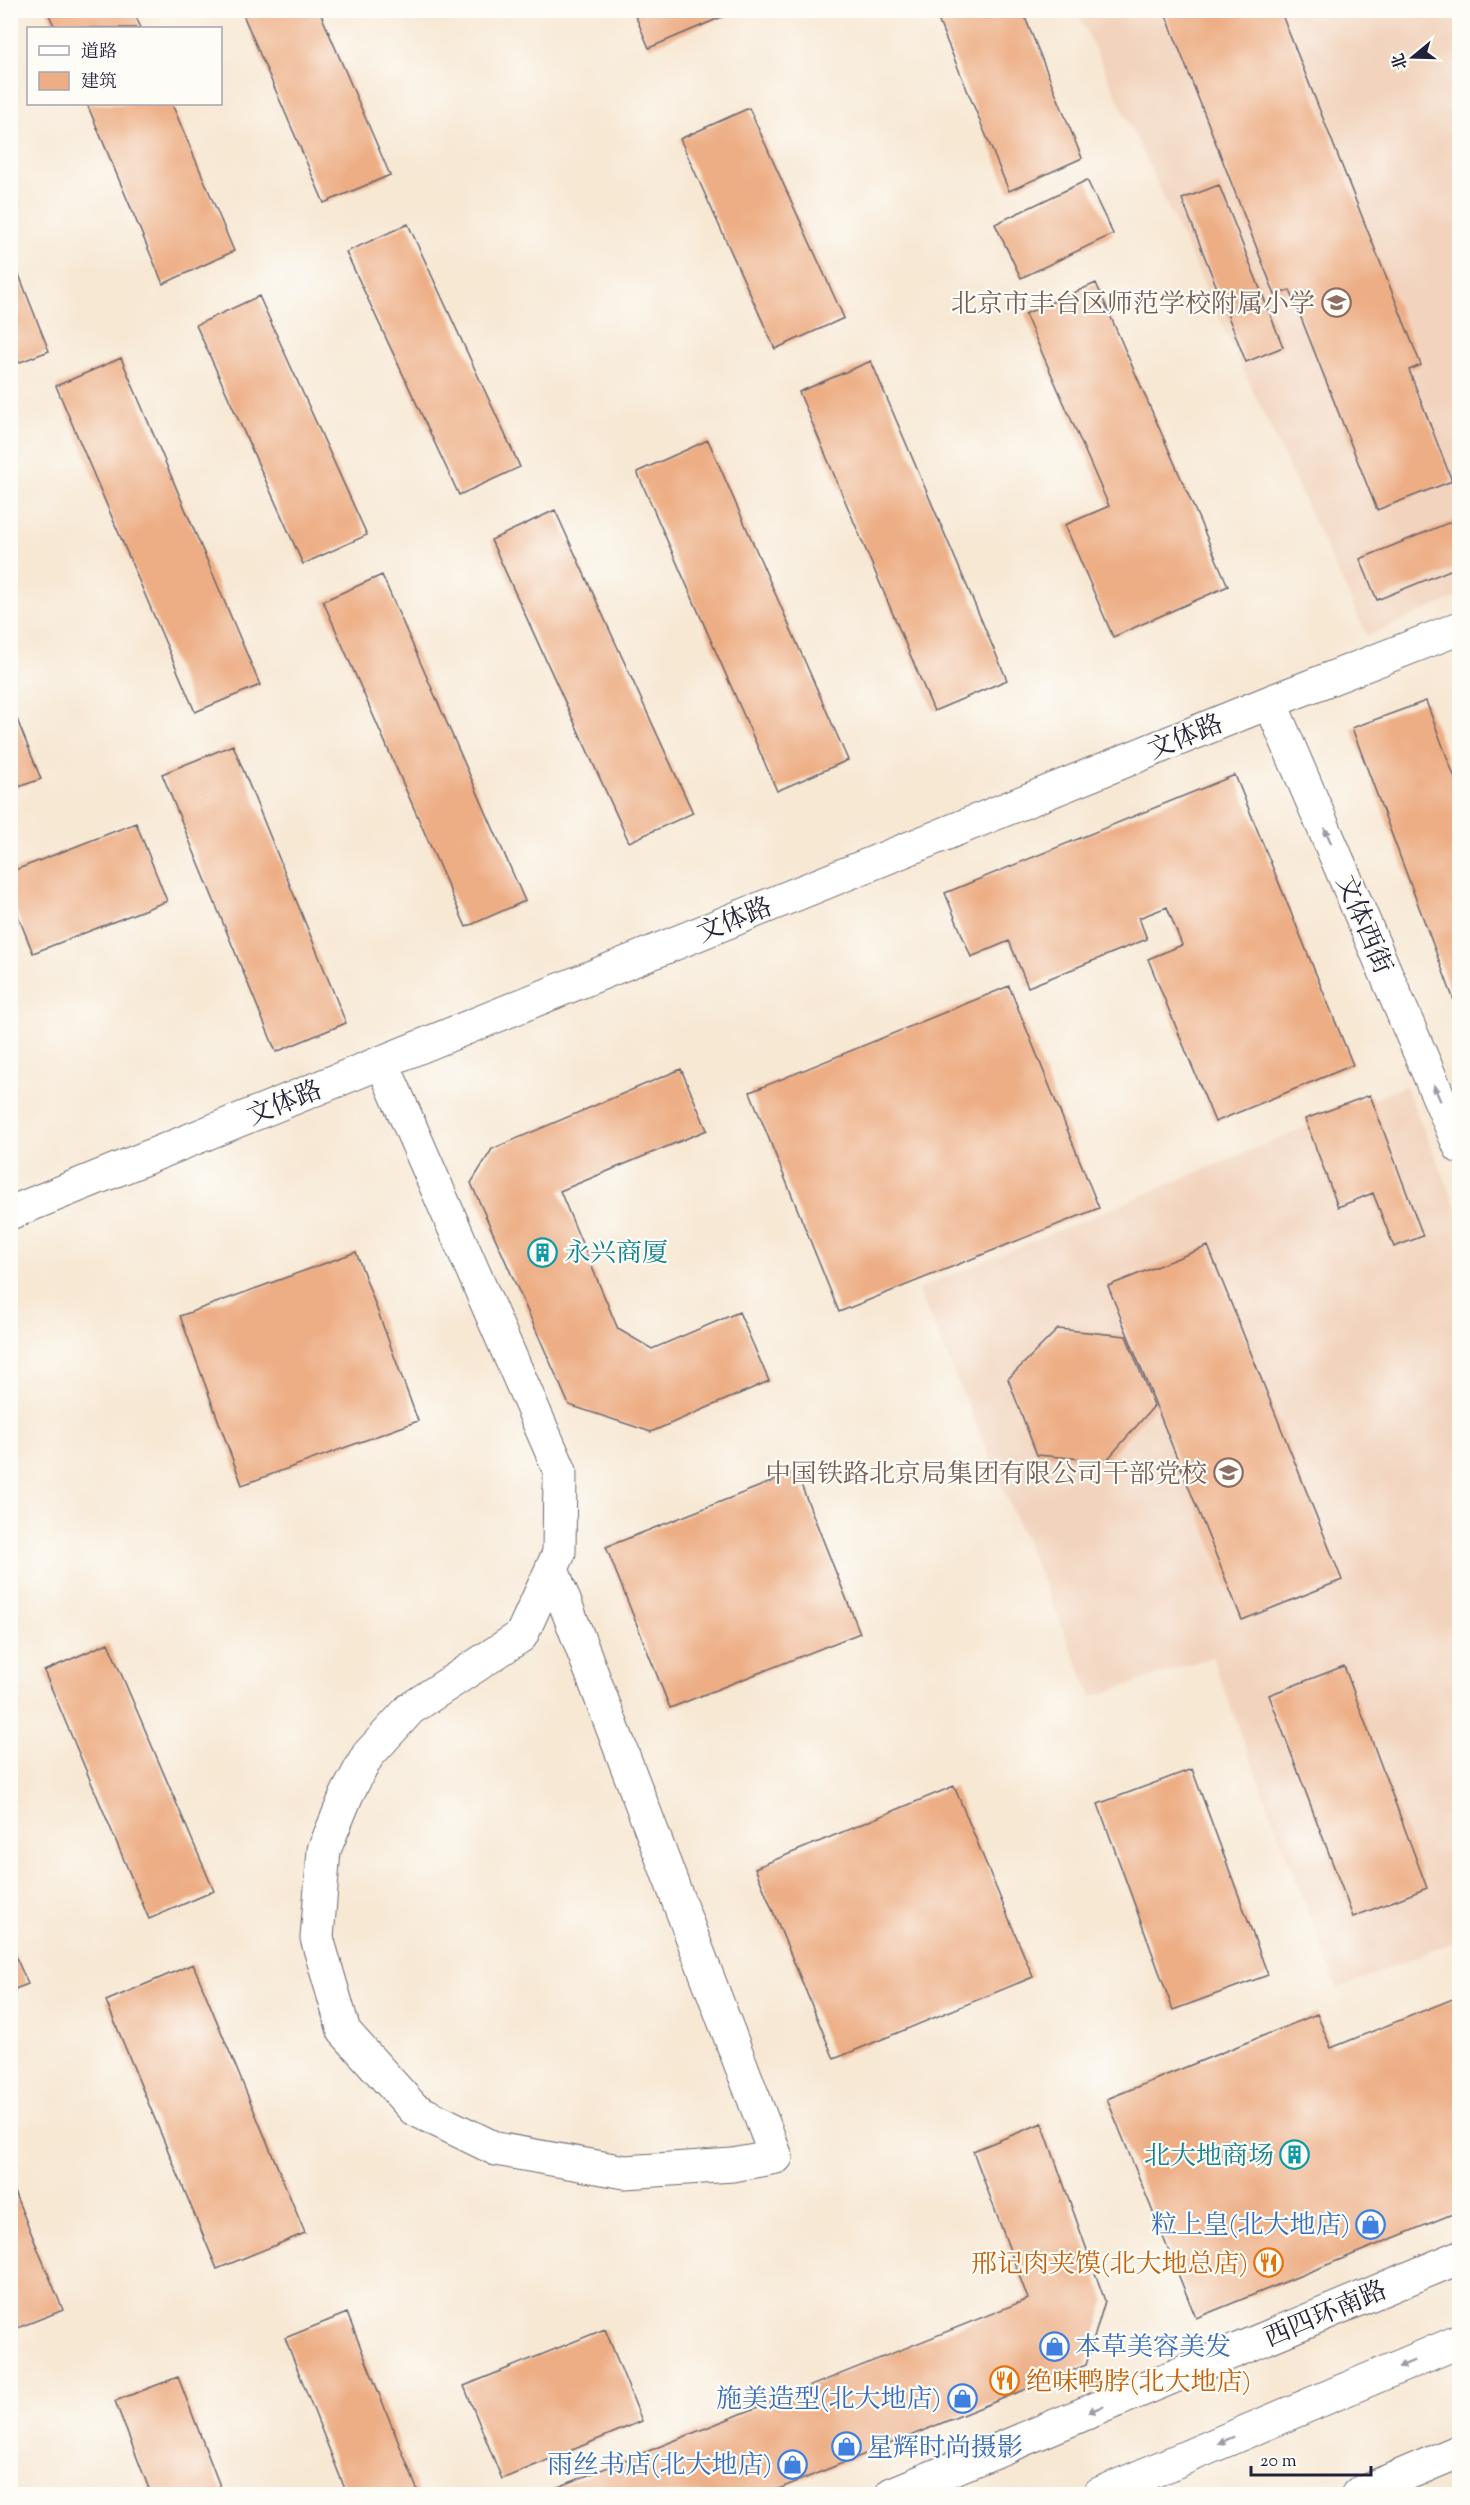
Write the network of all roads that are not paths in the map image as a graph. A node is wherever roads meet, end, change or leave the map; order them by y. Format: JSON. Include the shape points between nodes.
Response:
{"nodes":[{"id":1,"x":1460,"y":628,"type":"edge"},
{"id":2,"x":1270,"y":702,"type":"junction"},
{"id":3,"x":382,"y":1062,"type":"junction"},
{"id":4,"x":1460,"y":1147,"type":"edge"},
{"id":5,"x":10,"y":1213,"type":"edge"},
{"id":6,"x":552,"y":1569,"type":"junction"},
{"id":7,"x":1460,"y":2257,"type":"edge"},
{"id":8,"x":1460,"y":2341,"type":"edge"},
{"id":9,"x":1460,"y":2451,"type":"edge"},
{"id":10,"x":892,"y":2494,"type":"edge"},
{"id":11,"x":1099,"y":2494,"type":"edge"},
{"id":12,"x":1358,"y":2494,"type":"edge"}],
"edges":[{"from":1,"to":2,"type":"main road","name":"文体路"},
{"from":2,"to":3,"type":"main road","name":"文体路"},
{"from":4,"to":2,"type":"main road","name":"文体西街","one_way":true},
{"from":3,"to":5,"type":"main road","name":"文体路"},
{"from":3,"to":6,"type":"main road","via":[[560,1472],[559,1553]]},
{"from":6,"to":6,"type":"main road","via":[[521,1636],[410,1709],[368,1755],[347,1794],[324,1850],[317,1938],[344,2031],[414,2109],[496,2149],[625,2172],[733,2165],[776,2157]]},
{"from":7,"to":10,"type":"main road","name":"西四环南路","one_way":true},
{"from":8,"to":11,"type":"main road","one_way":true},
{"from":9,"to":12,"type":"main road"}]}
